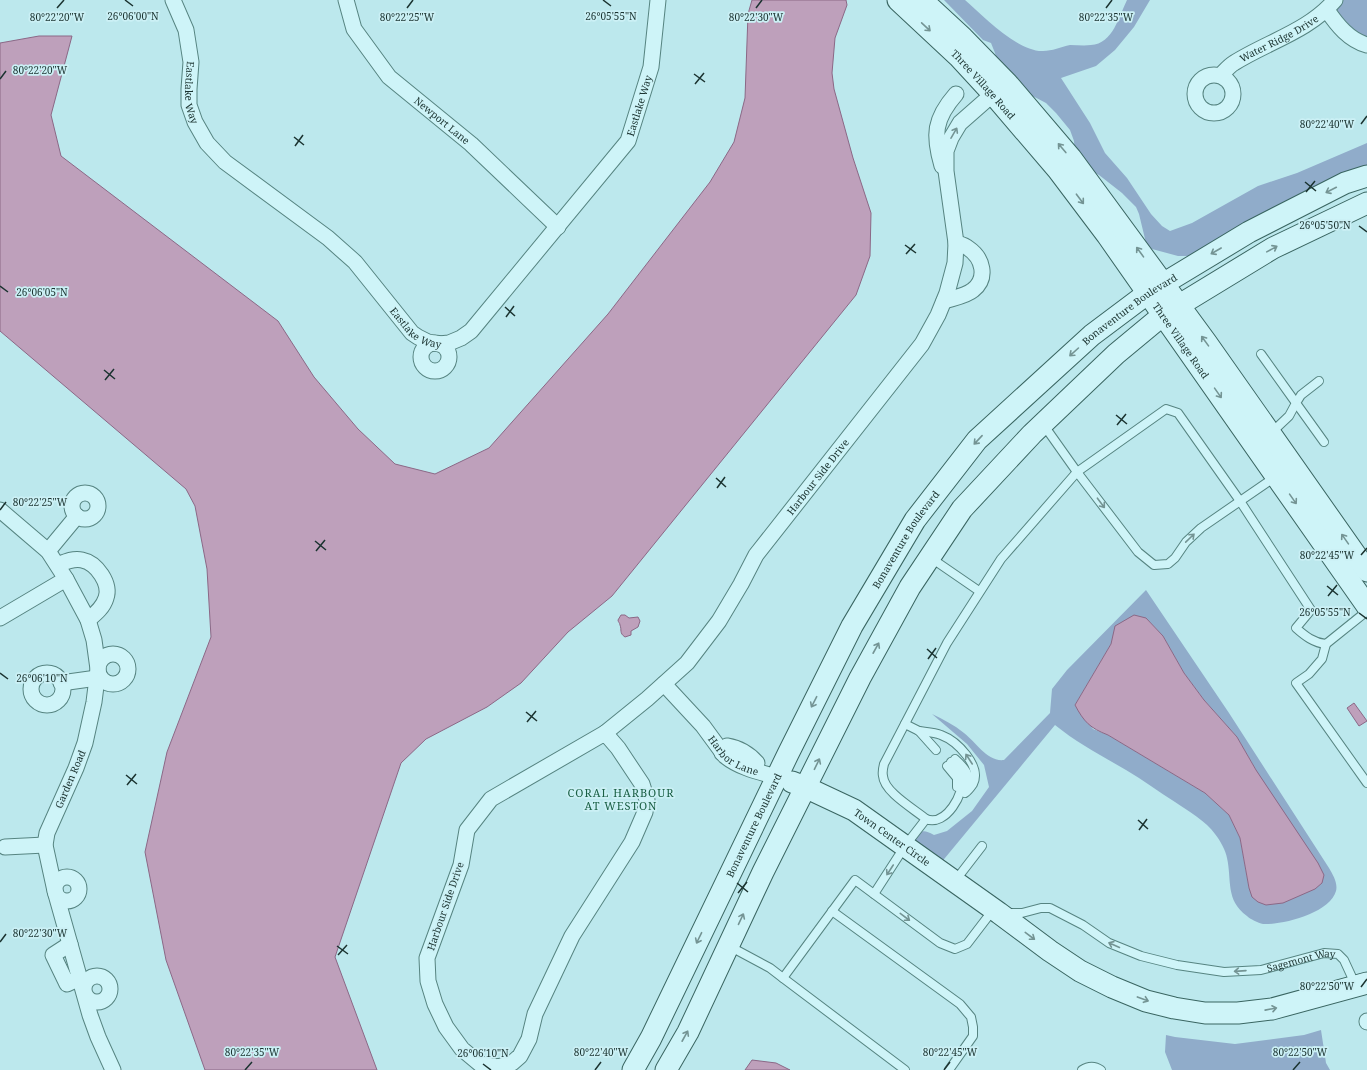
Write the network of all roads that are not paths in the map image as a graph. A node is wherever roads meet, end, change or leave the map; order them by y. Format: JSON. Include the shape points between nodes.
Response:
{"nodes":[{"id":1,"x":173,"y":0,"type":"edge"},
{"id":2,"x":346,"y":0,"type":"edge"},
{"id":3,"x":658,"y":0,"type":"edge"},
{"id":4,"x":898,"y":0,"type":"edge"},
{"id":5,"x":922,"y":0,"type":"edge"},
{"id":6,"x":1331,"y":5,"type":"edge"},
{"id":7,"x":1367,"y":45,"type":"edge"},
{"id":8,"x":989,"y":64,"type":"junction"},
{"id":9,"x":1221,"y":75,"type":"dead end"},
{"id":10,"x":956,"y":94,"type":"dead end"},
{"id":11,"x":993,"y":94,"type":"junction"},
{"id":12,"x":1367,"y":176,"type":"edge"},
{"id":13,"x":948,"y":184,"type":"junction"},
{"id":14,"x":1367,"y":203,"type":"edge"},
{"id":15,"x":558,"y":227,"type":"junction"},
{"id":16,"x":956,"y":243,"type":"junction"},
{"id":17,"x":1156,"y":288,"type":"junction"},
{"id":18,"x":944,"y":301,"type":"junction"},
{"id":19,"x":1171,"y":310,"type":"junction"},
{"id":20,"x":1261,"y":354,"type":"dead end"},
{"id":21,"x":1319,"y":381,"type":"dead end"},
{"id":22,"x":1296,"y":403,"type":"junction"},
{"id":23,"x":1043,"y":424,"type":"junction"},
{"id":24,"x":1270,"y":433,"type":"junction"},
{"id":25,"x":1324,"y":442,"type":"dead end"},
{"id":26,"x":1077,"y":472,"type":"junction"},
{"id":27,"x":1276,"y":476,"type":"junction"},
{"id":28,"x":1240,"y":501,"type":"junction"},
{"id":29,"x":0,"y":510,"type":"edge"},
{"id":30,"x":76,"y":516,"type":"dead end"},
{"id":31,"x":48,"y":551,"type":"junction"},
{"id":32,"x":930,"y":557,"type":"junction"},
{"id":33,"x":58,"y":565,"type":"junction"},
{"id":34,"x":1367,"y":571,"type":"edge"},
{"id":35,"x":66,"y":579,"type":"junction"},
{"id":36,"x":979,"y":592,"type":"junction"},
{"id":37,"x":1367,"y":606,"type":"edge"},
{"id":38,"x":1367,"y":611,"type":"edge"},
{"id":39,"x":0,"y":618,"type":"edge"},
{"id":40,"x":88,"y":620,"type":"junction"},
{"id":41,"x":1326,"y":644,"type":"junction"},
{"id":42,"x":98,"y":673,"type":"junction"},
{"id":43,"x":61,"y":683,"type":"dead end"},
{"id":44,"x":664,"y":684,"type":"junction"},
{"id":45,"x":905,"y":724,"type":"junction"},
{"id":46,"x":605,"y":733,"type":"junction"},
{"id":47,"x":921,"y":733,"type":"junction"},
{"id":48,"x":725,"y":750,"type":"junction"},
{"id":49,"x":936,"y":750,"type":"dead end"},
{"id":50,"x":777,"y":777,"type":"junction"},
{"id":51,"x":1367,"y":783,"type":"edge"},
{"id":52,"x":805,"y":787,"type":"junction"},
{"id":53,"x":965,"y":794,"type":"junction"},
{"id":54,"x":953,"y":806,"type":"junction"},
{"id":55,"x":926,"y":819,"type":"junction"},
{"id":56,"x":45,"y":845,"type":"junction"},
{"id":57,"x":905,"y":846,"type":"junction"},
{"id":58,"x":982,"y":846,"type":"dead end"},
{"id":59,"x":2,"y":849,"type":"edge"},
{"id":60,"x":954,"y":882,"type":"junction"},
{"id":61,"x":874,"y":894,"type":"junction"},
{"id":62,"x":832,"y":911,"type":"junction"},
{"id":63,"x":996,"y":911,"type":"junction"},
{"id":64,"x":729,"y":946,"type":"junction"},
{"id":65,"x":783,"y":978,"type":"junction"},
{"id":66,"x":1361,"y":985,"type":"edge"},
{"id":67,"x":481,"y":1067,"type":"edge"},
{"id":68,"x":512,"y":1067,"type":"edge"},
{"id":69,"x":113,"y":1070,"type":"edge"},
{"id":70,"x":633,"y":1070,"type":"edge"},
{"id":71,"x":666,"y":1070,"type":"edge"},
{"id":72,"x":905,"y":1070,"type":"edge"},
{"id":73,"x":949,"y":1070,"type":"edge"},
{"id":74,"x":1082,"y":1070,"type":"edge"},
{"id":75,"x":1100,"y":1070,"type":"edge"}],
"edges":[{"from":1,"to":15,"type":"street","name":"Eastlake Way","via":[[186,30],[191,62],[189,105],[206,143],[225,162],[328,238],[355,262],[412,333],[428,342],[439,344],[449,343],[471,331]]},
{"from":2,"to":15,"type":"street","name":"Newport Lane","via":[[354,29],[389,77],[471,144]]},
{"from":3,"to":15,"type":"street","name":"Eastlake Way","via":[[651,67],[628,141]]},
{"from":4,"to":11,"type":"main road","name":"Three Village Road","one_way":true,"via":[[958,56]]},
{"from":5,"to":8,"type":"main road","name":"Three Village Road"},
{"from":6,"to":7,"type":"street","via":[[1339,26],[1348,35]]},
{"from":6,"to":9,"type":"street","name":"Water Ridge Drive","via":[[1306,25],[1233,63]]},
{"from":8,"to":11,"type":"main road"},
{"from":17,"to":8,"type":"main road","name":"Three Village Road","one_way":true,"via":[[1071,158]]},
{"from":10,"to":13,"type":"street","name":"Harbour Side Drive","via":[[938,122],[936,135],[938,152]]},
{"from":13,"to":11,"type":"street","name":"Harbour Side Drive","one_way":true,"via":[[945,160],[951,138],[966,118]]},
{"from":11,"to":17,"type":"main road","name":"Three Village Road","one_way":true,"via":[[1058,170],[1107,235]]},
{"from":12,"to":17,"type":"main road","name":"Bonaventure Boulevard","one_way":true,"via":[[1345,183],[1249,232]]},
{"from":13,"to":16,"type":"street","name":"Harbour Side Drive"},
{"from":19,"to":14,"type":"main road","one_way":true,"via":[[1273,248]]},
{"from":16,"to":18,"type":"street","name":"Harbour Side Drive","via":[[955,263]]},
{"from":16,"to":18,"type":"street","via":[[967,247],[976,255],[983,267],[983,275],[972,291]]},
{"from":17,"to":19,"type":"main road","name":"Three Village Road"},
{"from":17,"to":50,"type":"main road","name":"Bonaventure Boulevard","one_way":true,"via":[[1092,335],[978,440],[915,520],[852,626]]},
{"from":18,"to":44,"type":"street","name":"Harbour Side Drive","via":[[922,344],[756,555],[719,621],[687,663]]},
{"from":19,"to":23,"type":"main road","via":[[1116,354]]},
{"from":24,"to":19,"type":"main road","name":"Three Village Road","one_way":true},
{"from":19,"to":27,"type":"main road","name":"Three Village Road","one_way":true},
{"from":20,"to":22,"type":"lane"},
{"from":21,"to":22,"type":"lane","via":[[1301,395]]},
{"from":22,"to":24,"type":"lane","via":[[1290,416]]},
{"from":22,"to":25,"type":"lane"},
{"from":23,"to":26,"type":"lane"},
{"from":23,"to":32,"type":"main road","via":[[962,509]]},
{"from":34,"to":24,"type":"main road","name":"Three Village Road","one_way":true},
{"from":26,"to":28,"type":"lane","via":[[1166,409],[1178,413]]},
{"from":26,"to":28,"type":"lane","one_way":true,"via":[[1138,552],[1154,565],[1168,564],[1201,528]]},
{"from":26,"to":36,"type":"lane","via":[[1001,559]]},
{"from":27,"to":28,"type":"lane"},
{"from":27,"to":37,"type":"main road","name":"Three Village Road","one_way":true},
{"from":28,"to":41,"type":"lane","via":[[1311,610],[1296,628],[1318,643]]},
{"from":29,"to":31,"type":"street","name":"Garden Road"},
{"from":30,"to":31,"type":"street"},
{"from":31,"to":33,"type":"street","name":"Garden Road"},
{"from":32,"to":36,"type":"lane"},
{"from":52,"to":32,"type":"main road","one_way":true,"via":[[860,678],[910,587]]},
{"from":33,"to":35,"type":"street","name":"Garden Road"},
{"from":33,"to":40,"type":"street","via":[[72,560],[83,560],[94,567],[104,580],[107,591],[103,605]]},
{"from":35,"to":39,"type":"street"},
{"from":35,"to":40,"type":"street","name":"Garden Road"},
{"from":36,"to":45,"type":"lane","via":[[947,643]]},
{"from":38,"to":41,"type":"lane"},
{"from":40,"to":42,"type":"street","name":"Garden Road","via":[[94,640]]},
{"from":41,"to":51,"type":"lane","via":[[1322,660],[1296,683]]},
{"from":42,"to":43,"type":"street"},
{"from":42,"to":56,"type":"street","name":"Garden Road","via":[[85,743],[47,833]]},
{"from":44,"to":46,"type":"street","name":"Harbour Side Drive"},
{"from":44,"to":48,"type":"street","name":"Harbor Lane"},
{"from":45,"to":47,"type":"lane"},
{"from":45,"to":55,"type":"lane","via":[[884,764],[882,776],[891,791]]},
{"from":46,"to":67,"type":"street","name":"Harbour Side Drive","via":[[491,798],[467,830],[461,865],[427,958],[428,981],[446,1027]]},
{"from":46,"to":68,"type":"street","name":"Harbour Side Drive","via":[[642,784],[646,800],[645,812],[632,842],[572,936],[535,1014],[529,1039]]},
{"from":47,"to":49,"type":"lane"},
{"from":53,"to":47,"type":"lane","one_way":true,"via":[[975,777],[974,767],[966,755],[946,737],[935,733]]},
{"from":48,"to":50,"type":"street","name":"Harbor Lane","via":[[757,763]]},
{"from":48,"to":50,"type":"street","name":"Harbor Lane","via":[[730,760],[753,771]]},
{"from":50,"to":52,"type":"main road","name":"Town Center Circle"},
{"from":50,"to":70,"type":"main road","name":"Bonaventure Boulevard","one_way":true,"via":[[651,1038]]},
{"from":52,"to":57,"type":"main road","name":"Town Center Circle","via":[[854,810]]},
{"from":64,"to":52,"type":"main road","one_way":true},
{"from":53,"to":54,"type":"lane"},
{"from":53,"to":54,"type":"lane","via":[[969,776],[963,766],[950,762],[960,772],[962,780]]},
{"from":54,"to":55,"type":"lane","via":[[942,818],[931,821]]},
{"from":55,"to":57,"type":"lane"},
{"from":56,"to":59,"type":"street"},
{"from":56,"to":69,"type":"street","name":"Garden Road","via":[[80,978],[98,1037]]},
{"from":57,"to":60,"type":"main road","name":"Town Center Circle"},
{"from":57,"to":61,"type":"lane","one_way":true},
{"from":58,"to":60,"type":"lane"},
{"from":60,"to":63,"type":"main road","name":"Town Center Circle"},
{"from":61,"to":62,"type":"lane","via":[[855,880]]},
{"from":61,"to":63,"type":"lane","one_way":true,"via":[[940,943],[955,949],[967,944]]},
{"from":62,"to":65,"type":"lane"},
{"from":62,"to":73,"type":"lane","via":[[960,1004],[971,1017],[973,1036]]},
{"from":63,"to":66,"type":"main road","name":"Sagemont Way","one_way":true,"via":[[1080,971],[1146,1001],[1174,1008],[1205,1013],[1272,1009]]},
{"from":66,"to":63,"type":"lane","name":"Sagemont Way","one_way":true,"via":[[1338,954],[1324,953],[1261,970],[1224,972],[1177,965],[1141,956],[1110,943],[1078,922],[1050,908],[1022,913]]},
{"from":64,"to":65,"type":"lane"},
{"from":71,"to":64,"type":"main road","one_way":true,"via":[[688,1032]]},
{"from":65,"to":72,"type":"lane"},
{"from":67,"to":68,"type":"street","name":"Harbour Side Drive"},
{"from":74,"to":75,"type":"lane","via":[[1093,1066]]}]}
